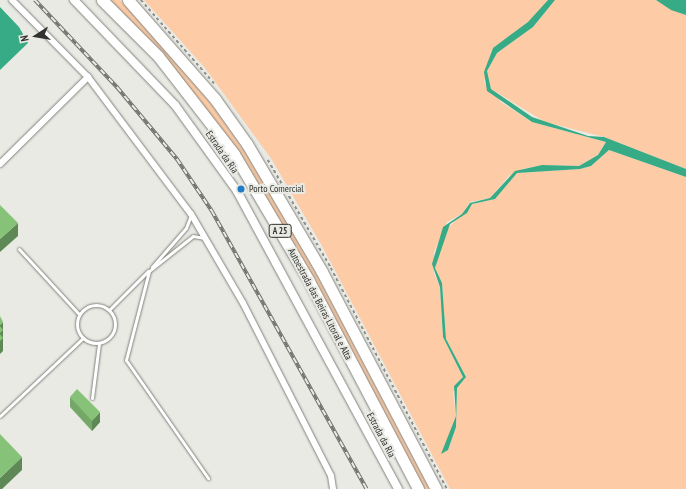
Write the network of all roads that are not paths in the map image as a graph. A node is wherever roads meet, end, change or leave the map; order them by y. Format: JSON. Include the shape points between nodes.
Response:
{"nodes":[{"id":1,"x":12,"y":0,"type":"edge"},
{"id":2,"x":74,"y":0,"type":"edge"},
{"id":3,"x":102,"y":0,"type":"edge"},
{"id":4,"x":128,"y":0,"type":"edge"},
{"id":5,"x":88,"y":77,"type":"junction"},
{"id":6,"x":0,"y":164,"type":"edge"},
{"id":7,"x":191,"y":214,"type":"junction"},
{"id":8,"x":206,"y":238,"type":"junction"},
{"id":9,"x":19,"y":248,"type":"dead end"},
{"id":10,"x":149,"y":271,"type":"junction"},
{"id":11,"x":110,"y":309,"type":"junction"},
{"id":12,"x":79,"y":314,"type":"junction"},
{"id":13,"x":83,"y":338,"type":"junction"},
{"id":14,"x":99,"y":343,"type":"junction"},
{"id":15,"x":92,"y":398,"type":"dead end"},
{"id":16,"x":0,"y":416,"type":"edge"},
{"id":17,"x":208,"y":478,"type":"dead end"},
{"id":18,"x":333,"y":489,"type":"edge"},
{"id":19,"x":398,"y":489,"type":"edge"},
{"id":20,"x":418,"y":489,"type":"edge"},
{"id":21,"x":436,"y":489,"type":"edge"}],
"edges":[{"from":1,"to":5,"type":"street"},
{"from":2,"to":19,"type":"street","name":"Estrada da Ria","via":[[175,105],[237,191]]},
{"from":3,"to":20,"type":"highway","name":"Autoestrada das Beiras Litoral e Alta","number":"A 25","via":[[158,56],[234,154],[309,281]]},
{"from":4,"to":21,"type":"highway","name":"Autoestrada das Beiras Litoral e Alta","number":"A 25","via":[[215,98],[247,144],[322,272]]},
{"from":5,"to":6,"type":"street"},
{"from":5,"to":7,"type":"street"},
{"from":7,"to":8,"type":"street"},
{"from":7,"to":10,"type":"lane","via":[[186,228]]},
{"from":8,"to":10,"type":"lane","via":[[193,236]]},
{"from":8,"to":18,"type":"street","via":[[331,476]]},
{"from":9,"to":12,"type":"lane"},
{"from":10,"to":11,"type":"lane"},
{"from":10,"to":17,"type":"lane","via":[[126,360]]},
{"from":11,"to":12,"type":"lane","via":[[94,304]]},
{"from":11,"to":14,"type":"lane","via":[[116,325],[107,340]]},
{"from":12,"to":13,"type":"lane","via":[[77,322]]},
{"from":13,"to":14,"type":"lane"},
{"from":13,"to":16,"type":"lane"},
{"from":14,"to":15,"type":"lane"}]}
